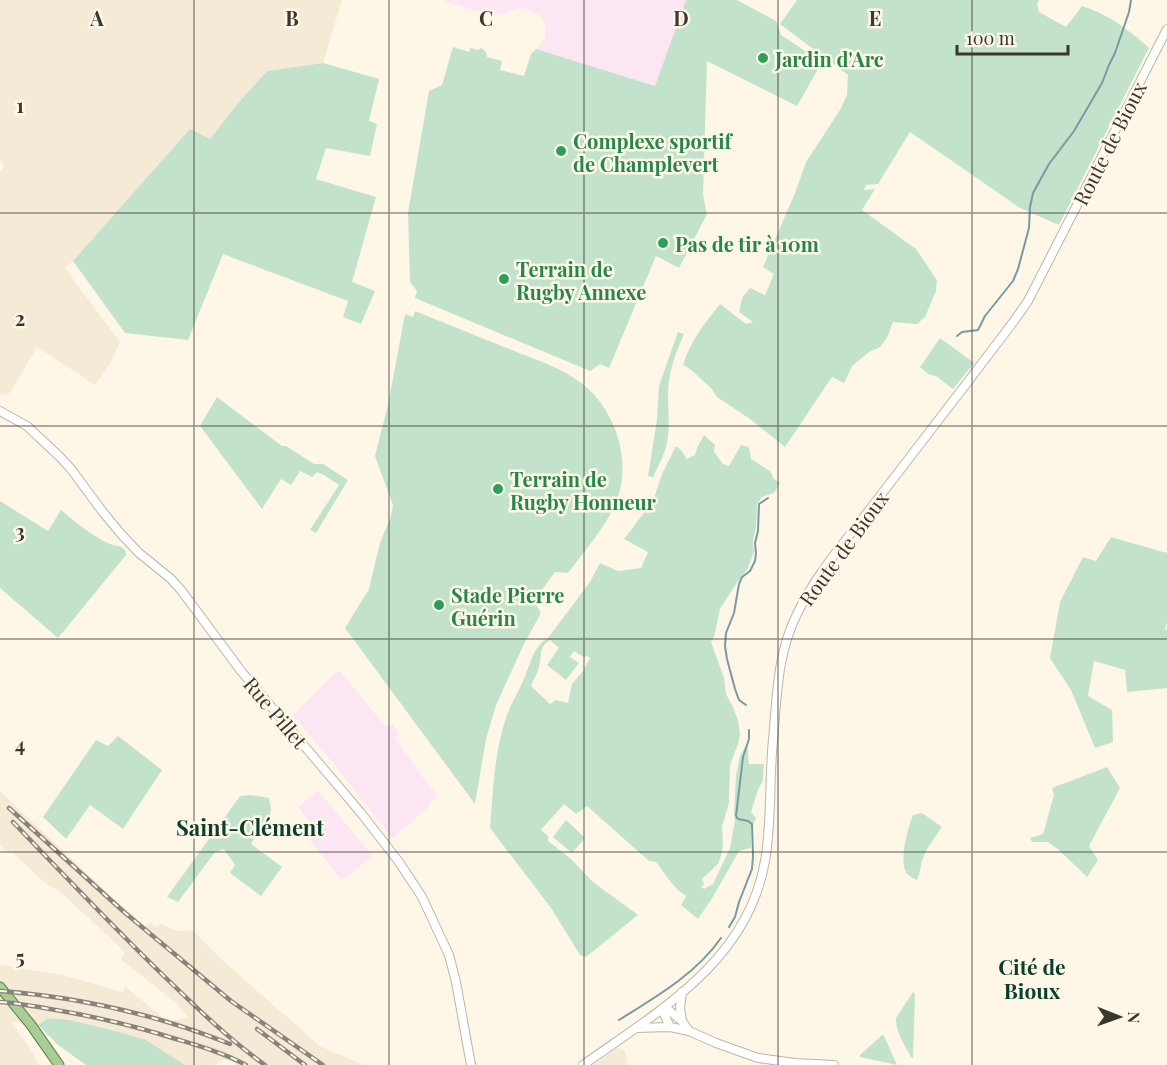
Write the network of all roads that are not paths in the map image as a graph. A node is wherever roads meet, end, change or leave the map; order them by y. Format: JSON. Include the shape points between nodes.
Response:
{"nodes":[{"id":1,"x":1167,"y":29,"type":"edge"},
{"id":2,"x":0,"y":411,"type":"edge"},
{"id":3,"x":0,"y":987,"type":"edge"},
{"id":4,"x":682,"y":992,"type":"junction"},
{"id":5,"x":664,"y":1008,"type":"junction"},
{"id":6,"x":682,"y":1021,"type":"junction"},
{"id":7,"x":670,"y":1027,"type":"junction"},
{"id":8,"x":635,"y":1028,"type":"junction"},
{"id":9,"x":689,"y":1031,"type":"junction"},
{"id":10,"x":59,"y":1063,"type":"edge"},
{"id":11,"x":471,"y":1065,"type":"edge"},
{"id":12,"x":582,"y":1065,"type":"edge"},
{"id":13,"x":834,"y":1065,"type":"edge"}],
"edges":[{"from":1,"to":4,"type":"main road","name":"Route de Bioux","via":[[1028,301],[836,553],[795,616],[777,683],[767,846],[760,884],[735,936],[710,968]]},
{"from":2,"to":11,"type":"street","name":"Rue Pillet","via":[[27,426],[57,455],[121,534],[170,578],[241,671],[399,862],[422,897],[449,955]]},
{"from":3,"to":10,"type":"main road"},
{"from":4,"to":5,"type":"main road","name":"Route de Bioux"},
{"from":4,"to":6,"type":"main road"},
{"from":5,"to":6,"type":"main road"},
{"from":5,"to":7,"type":"main road"},
{"from":5,"to":8,"type":"main road","name":"Route de Bioux"},
{"from":6,"to":9,"type":"main road"},
{"from":7,"to":8,"type":"main road"},
{"from":7,"to":9,"type":"main road"},
{"from":8,"to":12,"type":"main road","name":"Route de Bioux"},
{"from":9,"to":13,"type":"main road","via":[[758,1058]]}]}
